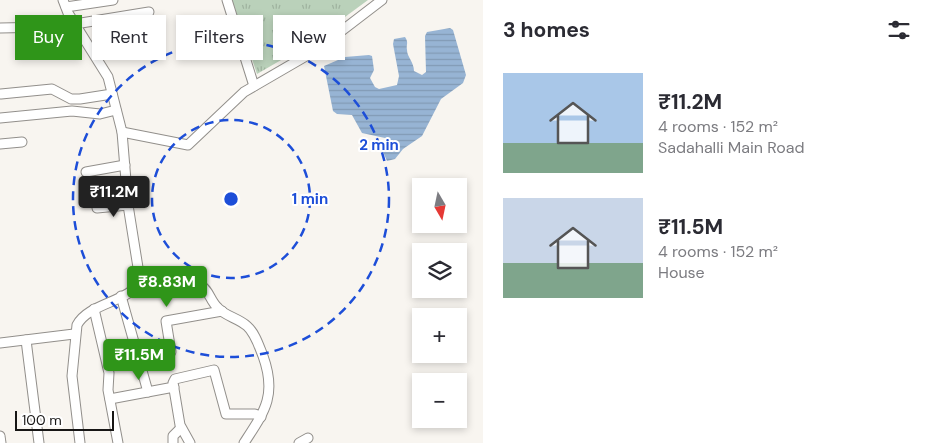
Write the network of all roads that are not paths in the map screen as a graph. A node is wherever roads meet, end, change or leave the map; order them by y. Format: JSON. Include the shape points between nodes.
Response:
{"nodes":[{"id":1,"x":113,"y":0,"type":"edge"},
{"id":2,"x":227,"y":0,"type":"edge"},
{"id":3,"x":382,"y":0,"type":"edge"},
{"id":4,"x":64,"y":4,"type":"edge"},
{"id":5,"x":149,"y":12,"type":"dead end"},
{"id":6,"x":70,"y":15,"type":"edge"},
{"id":7,"x":82,"y":23,"type":"edge"},
{"id":8,"x":0,"y":28,"type":"edge"},
{"id":9,"x":15,"y":28,"type":"edge"},
{"id":10,"x":82,"y":35,"type":"edge"},
{"id":11,"x":254,"y":86,"type":"junction"},
{"id":12,"x":1,"y":94,"type":"dead end"},
{"id":13,"x":112,"y":94,"type":"junction"},
{"id":14,"x":116,"y":110,"type":"junction"},
{"id":15,"x":0,"y":118,"type":"edge"},
{"id":16,"x":122,"y":132,"type":"junction"},
{"id":17,"x":22,"y":142,"type":"dead end"},
{"id":18,"x":0,"y":144,"type":"edge"},
{"id":19,"x":125,"y":165,"type":"junction"},
{"id":20,"x":86,"y":172,"type":"dead end"},
{"id":21,"x":127,"y":192,"type":"junction"},
{"id":22,"x":94,"y":196,"type":"dead end"},
{"id":23,"x":128,"y":205,"type":"junction"},
{"id":24,"x":97,"y":208,"type":"dead end"},
{"id":25,"x":138,"y":285,"type":"junction"},
{"id":26,"x":121,"y":296,"type":"junction"},
{"id":27,"x":94,"y":309,"type":"junction"},
{"id":28,"x":222,"y":311,"type":"junction"},
{"id":29,"x":74,"y":334,"type":"junction"},
{"id":30,"x":26,"y":340,"type":"junction"},
{"id":31,"x":0,"y":343,"type":"edge"},
{"id":32,"x":171,"y":352,"type":"dead end"},
{"id":33,"x":174,"y":386,"type":"junction"},
{"id":34,"x":148,"y":392,"type":"junction"},
{"id":35,"x":110,"y":399,"type":"junction"},
{"id":36,"x":261,"y":417,"type":"junction"},
{"id":37,"x":181,"y":428,"type":"junction"},
{"id":38,"x":0,"y":436,"type":"edge"},
{"id":39,"x":308,"y":438,"type":"dead end"},
{"id":40,"x":1,"y":443,"type":"edge"},
{"id":41,"x":39,"y":443,"type":"edge"},
{"id":42,"x":80,"y":443,"type":"edge"},
{"id":43,"x":118,"y":443,"type":"edge"},
{"id":44,"x":173,"y":443,"type":"edge"},
{"id":45,"x":190,"y":443,"type":"edge"},
{"id":46,"x":244,"y":443,"type":"edge"},
{"id":47,"x":299,"y":443,"type":"edge"}],
"edges":[{"from":1,"to":4,"type":"street"},
{"from":2,"to":11,"type":"street"},
{"from":3,"to":11,"type":"street","via":[[318,48]]},
{"from":4,"to":6,"type":"street"},
{"from":5,"to":7,"type":"street"},
{"from":8,"to":9,"type":"street"},
{"from":10,"to":13,"type":"street","via":[[106,71]]},
{"from":11,"to":16,"type":"street","via":[[188,145]]},
{"from":12,"to":13,"type":"street","via":[[52,89],[71,99],[80,99]]},
{"from":13,"to":14,"type":"street"},
{"from":14,"to":15,"type":"street","via":[[100,114],[72,111]]},
{"from":14,"to":16,"type":"street"},
{"from":16,"to":19,"type":"street"},
{"from":17,"to":18,"type":"street"},
{"from":19,"to":20,"type":"street"},
{"from":19,"to":21,"type":"street"},
{"from":21,"to":22,"type":"street"},
{"from":21,"to":23,"type":"street"},
{"from":23,"to":24,"type":"street"},
{"from":23,"to":25,"type":"street","via":[[140,275]]},
{"from":25,"to":26,"type":"street"},
{"from":25,"to":28,"type":"street","via":[[191,282],[200,285]]},
{"from":26,"to":27,"type":"street"},
{"from":26,"to":34,"type":"street"},
{"from":27,"to":29,"type":"street","via":[[81,319]]},
{"from":27,"to":35,"type":"street","via":[[109,373]]},
{"from":28,"to":32,"type":"street","via":[[166,321]]},
{"from":28,"to":36,"type":"street","via":[[251,330],[266,364],[270,392]]},
{"from":29,"to":30,"type":"street"},
{"from":29,"to":42,"type":"street","via":[[72,381]]},
{"from":30,"to":31,"type":"street"},
{"from":30,"to":41,"type":"street"},
{"from":33,"to":34,"type":"street"},
{"from":33,"to":36,"type":"street","via":[[175,379],[214,370],[226,414]]},
{"from":33,"to":37,"type":"street"},
{"from":34,"to":35,"type":"street"},
{"from":35,"to":43,"type":"street"},
{"from":36,"to":46,"type":"street"},
{"from":37,"to":44,"type":"street","via":[[173,436]]},
{"from":37,"to":45,"type":"street"},
{"from":38,"to":40,"type":"street"},
{"from":39,"to":47,"type":"street"}]}
